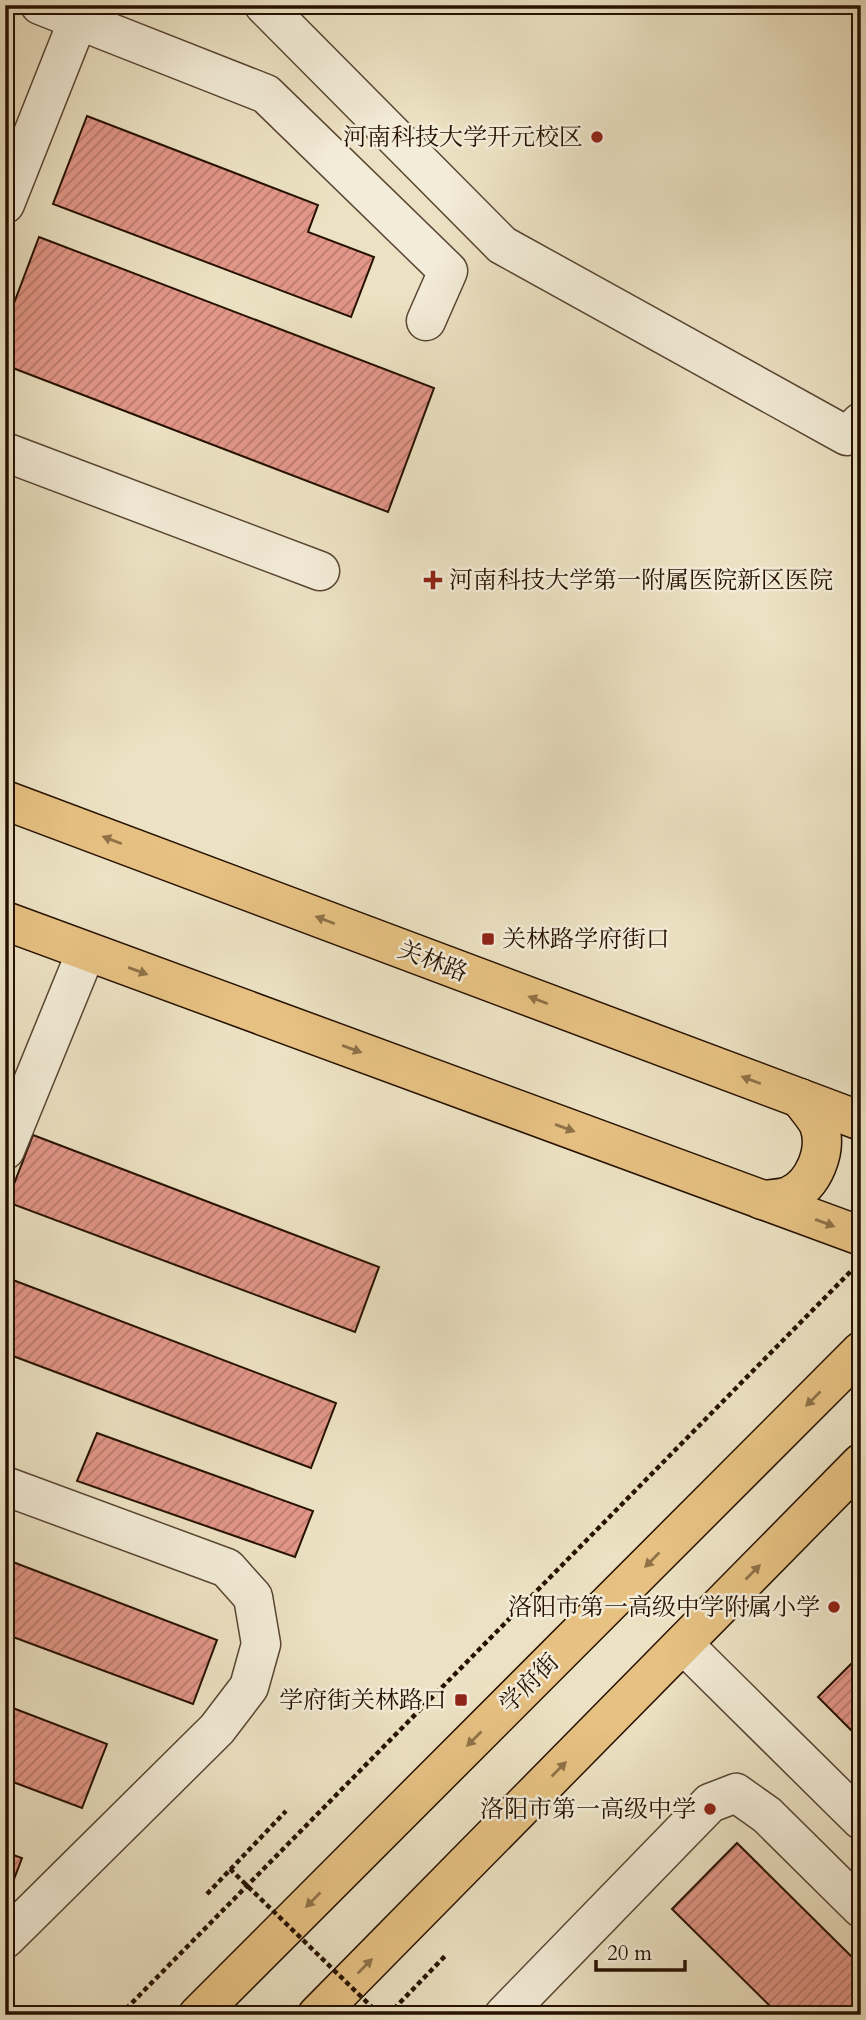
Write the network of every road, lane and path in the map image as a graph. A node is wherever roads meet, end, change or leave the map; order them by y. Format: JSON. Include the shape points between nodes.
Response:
{"nodes":[{"id":1,"x":40,"y":5,"type":"edge"},
{"id":2,"x":264,"y":5,"type":"edge"},
{"id":3,"x":78,"y":20,"type":"junction"},
{"id":4,"x":5,"y":204,"type":"edge"},
{"id":5,"x":426,"y":321,"type":"dead end"},
{"id":6,"x":861,"y":422,"type":"edge"},
{"id":7,"x":5,"y":452,"type":"edge"},
{"id":8,"x":320,"y":571,"type":"dead end"},
{"id":9,"x":5,"y":800,"type":"edge"},
{"id":10,"x":5,"y":921,"type":"edge"},
{"id":11,"x":86,"y":952,"type":"junction"},
{"id":12,"x":800,"y":1098,"type":"junction"},
{"id":13,"x":861,"y":1121,"type":"edge"},
{"id":14,"x":5,"y":1150,"type":"edge"},
{"id":15,"x":762,"y":1200,"type":"junction"},
{"id":16,"x":861,"y":1236,"type":"edge"},
{"id":17,"x":861,"y":1262,"type":"edge"},
{"id":18,"x":861,"y":1351,"type":"edge"},
{"id":19,"x":861,"y":1463,"type":"edge"},
{"id":20,"x":5,"y":1486,"type":"edge"},
{"id":21,"x":683,"y":1644,"type":"junction"},
{"id":22,"x":286,"y":1811,"type":"dead end"},
{"id":23,"x":861,"y":1820,"type":"edge"},
{"id":24,"x":230,"y":1869,"type":"junction"},
{"id":25,"x":207,"y":1894,"type":"dead end"},
{"id":26,"x":861,"y":1909,"type":"edge"},
{"id":27,"x":5,"y":1939,"type":"edge"},
{"id":28,"x":447,"y":1954,"type":"dead end"},
{"id":29,"x":120,"y":2015,"type":"edge"},
{"id":30,"x":198,"y":2015,"type":"edge"},
{"id":31,"x":317,"y":2015,"type":"edge"},
{"id":32,"x":380,"y":2015,"type":"edge"},
{"id":33,"x":388,"y":2015,"type":"edge"},
{"id":34,"x":504,"y":2015,"type":"edge"}],
"edges":[{"from":1,"to":3,"type":"lane"},
{"from":2,"to":6,"type":"lane","via":[[502,245],[847,436]]},
{"from":3,"to":4,"type":"lane"},
{"from":3,"to":5,"type":"lane","via":[[266,94],[448,271]]},
{"from":7,"to":8,"type":"lane"},
{"from":12,"to":9,"type":"main road","name":"关林路","one_way":true},
{"from":10,"to":11,"type":"main road"},
{"from":11,"to":14,"type":"lane"},
{"from":11,"to":15,"type":"main road","one_way":true},
{"from":12,"to":13,"type":"main road","name":"关林路"},
{"from":12,"to":15,"type":"main road","via":[[818,1124],[822,1141],[819,1161],[808,1182],[789,1196]]},
{"from":15,"to":16,"type":"main road","one_way":true},
{"from":17,"to":29,"type":"path"},
{"from":18,"to":30,"type":"main road","name":"学府街","one_way":true},
{"from":21,"to":19,"type":"main road","one_way":true},
{"from":20,"to":27,"type":"lane","via":[[226,1568],[253,1597],[261,1644],[249,1687],[216,1729]]},
{"from":21,"to":23,"type":"lane"},
{"from":31,"to":21,"type":"main road","one_way":true},
{"from":22,"to":24,"type":"path"},
{"from":24,"to":25,"type":"path"},
{"from":24,"to":32,"type":"path","bridge":true},
{"from":26,"to":34,"type":"lane","via":[[767,1815],[736,1793],[710,1802]]},
{"from":28,"to":33,"type":"path"}]}
